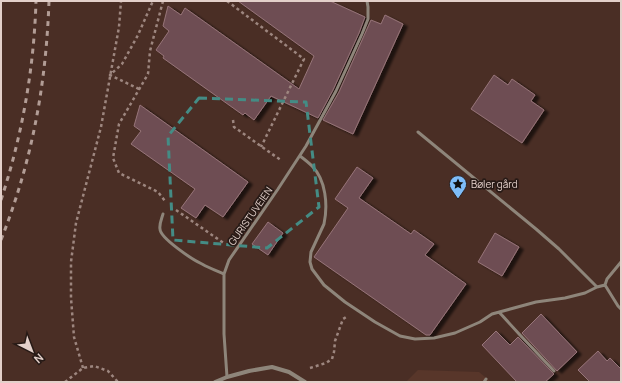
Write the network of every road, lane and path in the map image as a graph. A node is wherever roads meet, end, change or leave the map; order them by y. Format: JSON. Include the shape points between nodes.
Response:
{"nodes":[{"id":1,"x":121,"y":1,"type":"edge"},
{"id":2,"x":152,"y":1,"type":"edge"},
{"id":3,"x":163,"y":1,"type":"edge"},
{"id":4,"x":227,"y":1,"type":"edge"},
{"id":5,"x":367,"y":1,"type":"edge"},
{"id":6,"x":110,"y":75,"type":"junction"},
{"id":7,"x":139,"y":89,"type":"junction"},
{"id":8,"x":234,"y":120,"type":"dead end"},
{"id":9,"x":418,"y":132,"type":"dead end"},
{"id":10,"x":261,"y":147,"type":"junction"},
{"id":11,"x":300,"y":156,"type":"junction"},
{"id":12,"x":292,"y":168,"type":"junction"},
{"id":13,"x":170,"y":206,"type":"dead end"},
{"id":14,"x":176,"y":210,"type":"dead end"},
{"id":15,"x":163,"y":214,"type":"dead end"},
{"id":16,"x":235,"y":251,"type":"junction"},
{"id":17,"x":621,"y":262,"type":"edge"},
{"id":18,"x":224,"y":274,"type":"junction"},
{"id":19,"x":605,"y":285,"type":"junction"},
{"id":20,"x":597,"y":286,"type":"junction"},
{"id":21,"x":621,"y":309,"type":"edge"},
{"id":22,"x":499,"y":312,"type":"junction"},
{"id":23,"x":362,"y":313,"type":"junction"},
{"id":24,"x":82,"y":368,"type":"junction"},
{"id":25,"x":310,"y":368,"type":"dead end"},
{"id":26,"x":554,"y":371,"type":"dead end"},
{"id":27,"x":227,"y":376,"type":"junction"},
{"id":28,"x":65,"y":382,"type":"edge"},
{"id":29,"x":118,"y":382,"type":"edge"},
{"id":30,"x":215,"y":382,"type":"edge"},
{"id":31,"x":305,"y":382,"type":"edge"}],
"edges":[{"from":1,"to":6,"type":"path"},
{"from":2,"to":6,"type":"path","via":[[122,64]]},
{"from":3,"to":7,"type":"path","via":[[150,51],[148,74]]},
{"from":4,"to":10,"type":"path","via":[[304,59]]},
{"from":5,"to":11,"type":"lane","name":"GURISTUVEIEN","via":[[368,19],[362,34],[336,91]]},
{"from":6,"to":7,"type":"path"},
{"from":6,"to":24,"type":"path","via":[[101,127],[76,223],[71,262],[74,337]]},
{"from":7,"to":13,"type":"path","via":[[119,124],[113,158],[119,172],[158,192]]},
{"from":8,"to":10,"type":"path","via":[[234,127]]},
{"from":9,"to":20,"type":"lane","via":[[536,229]]},
{"from":10,"to":12,"type":"path"},
{"from":11,"to":12,"type":"lane","name":"GURISTUVEIEN"},
{"from":11,"to":23,"type":"lane","via":[[315,170],[325,191],[325,219],[311,252],[312,269],[324,285]]},
{"from":12,"to":16,"type":"lane","name":"GURISTUVEIEN"},
{"from":14,"to":16,"type":"path"},
{"from":15,"to":18,"type":"lane","via":[[159,228],[166,239],[201,264]]},
{"from":16,"to":18,"type":"lane","name":"GURISTUVEIEN"},
{"from":17,"to":19,"type":"lane"},
{"from":18,"to":27,"type":"lane","name":"GURISTUVEIEN"},
{"from":19,"to":20,"type":"lane"},
{"from":19,"to":21,"type":"lane"},
{"from":20,"to":22,"type":"lane","via":[[585,294],[536,302]]},
{"from":22,"to":23,"type":"lane","via":[[455,333],[415,339],[400,336]]},
{"from":22,"to":26,"type":"lane"},
{"from":23,"to":25,"type":"path","via":[[343,319],[334,341],[332,359]]},
{"from":24,"to":28,"type":"path"},
{"from":24,"to":29,"type":"path","via":[[94,366],[108,371]]},
{"from":27,"to":30,"type":"street"},
{"from":27,"to":31,"type":"street","via":[[272,367],[289,372]]}]}
